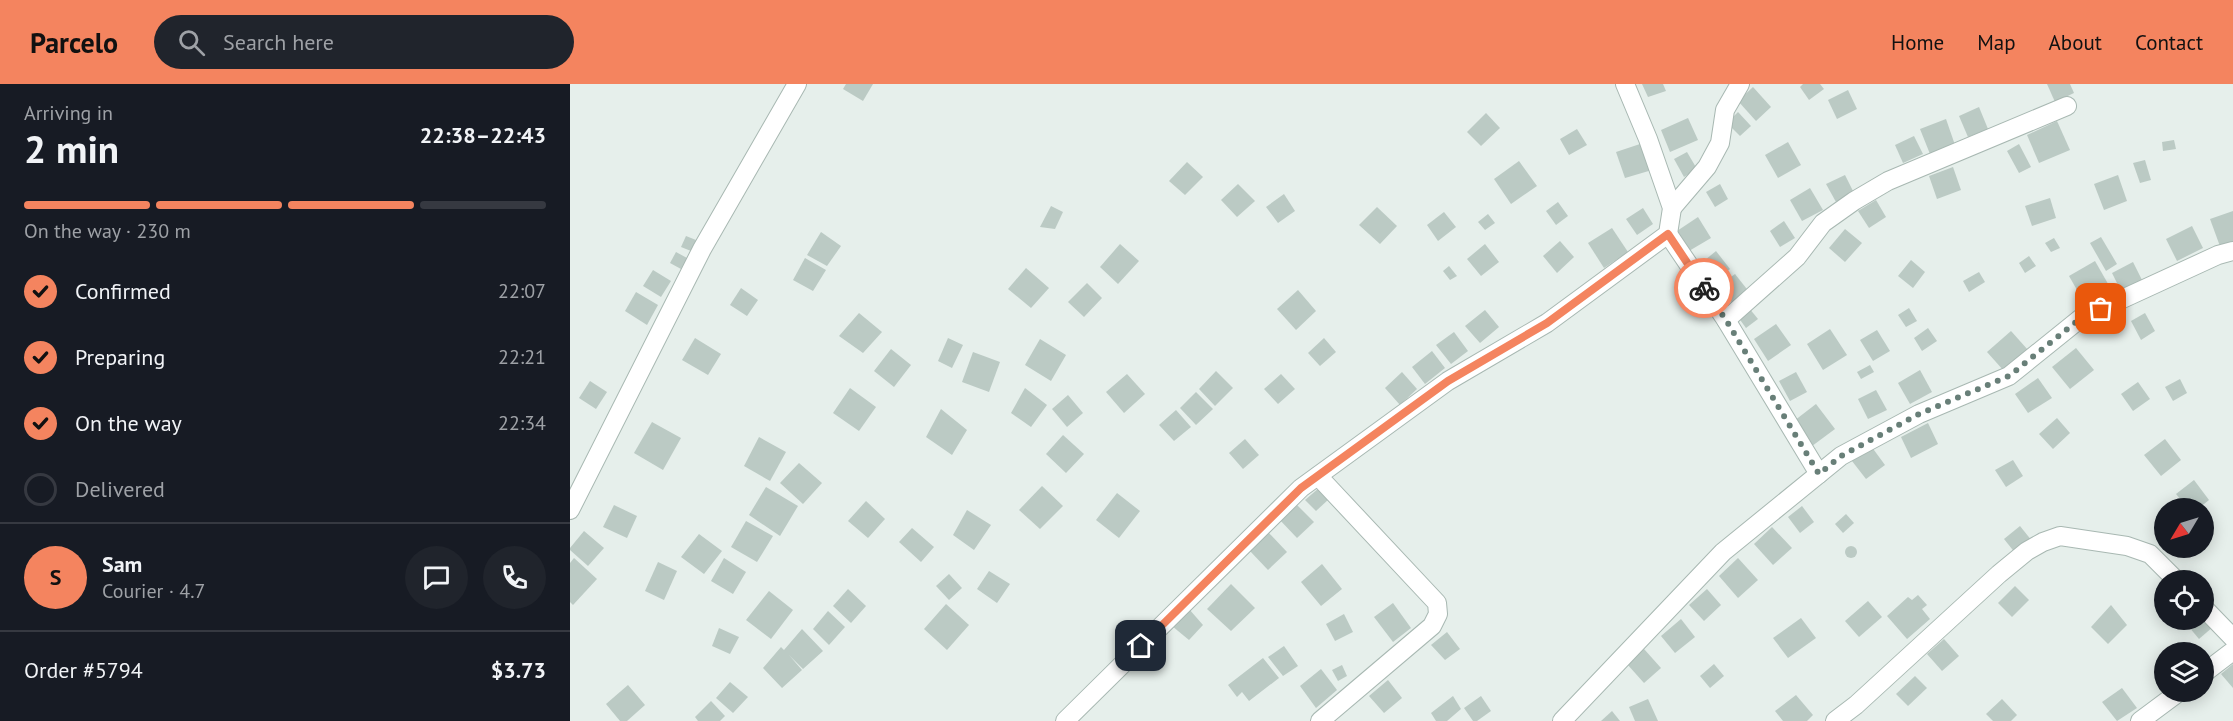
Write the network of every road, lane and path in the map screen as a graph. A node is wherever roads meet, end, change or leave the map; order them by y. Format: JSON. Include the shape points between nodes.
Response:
{"nodes":[{"id":1,"x":797,"y":84,"type":"edge"},
{"id":2,"x":1624,"y":84,"type":"edge"},
{"id":3,"x":1740,"y":84,"type":"edge"},
{"id":4,"x":2067,"y":106,"type":"dead end"},
{"id":5,"x":1672,"y":208,"type":"junction"},
{"id":6,"x":1668,"y":234,"type":"junction"},
{"id":7,"x":2233,"y":251,"type":"edge"},
{"id":8,"x":1726,"y":320,"type":"junction"},
{"id":9,"x":1819,"y":474,"type":"junction"},
{"id":10,"x":1317,"y":476,"type":"junction"},
{"id":11,"x":570,"y":510,"type":"edge"},
{"id":12,"x":2166,"y":570,"type":"edge"},
{"id":13,"x":2214,"y":618,"type":"edge"},
{"id":14,"x":2233,"y":638,"type":"edge"},
{"id":15,"x":2233,"y":651,"type":"edge"},
{"id":16,"x":2214,"y":665,"type":"edge"},
{"id":17,"x":2166,"y":702,"type":"edge"},
{"id":18,"x":1065,"y":721,"type":"edge"},
{"id":19,"x":1320,"y":721,"type":"edge"},
{"id":20,"x":1562,"y":721,"type":"edge"},
{"id":21,"x":1835,"y":721,"type":"edge"},
{"id":22,"x":2140,"y":721,"type":"edge"}],
"edges":[{"from":1,"to":11,"type":"street","via":[[702,249]]},
{"from":2,"to":5,"type":"street"},
{"from":3,"to":5,"type":"street","via":[[1725,110],[1720,143],[1707,167]]},
{"from":4,"to":8,"type":"street","via":[[1887,181],[1854,201],[1823,223],[1797,257]]},
{"from":5,"to":6,"type":"street"},
{"from":6,"to":8,"type":"street"},
{"from":6,"to":10,"type":"street","via":[[1547,323],[1448,381]]},
{"from":7,"to":9,"type":"street","via":[[2081,318],[2009,376],[1919,414],[1841,456]]},
{"from":8,"to":9,"type":"street"},
{"from":9,"to":20,"type":"street","via":[[1723,552]]},
{"from":10,"to":18,"type":"street"},
{"from":10,"to":19,"type":"street","via":[[1437,603],[1438,614],[1432,626]]},
{"from":12,"to":21,"type":"street","via":[[2150,554],[2127,546],[2060,536],[2043,542],[1999,574]]},
{"from":13,"to":14,"type":"street"},
{"from":15,"to":16,"type":"street"},
{"from":17,"to":22,"type":"street"}]}
